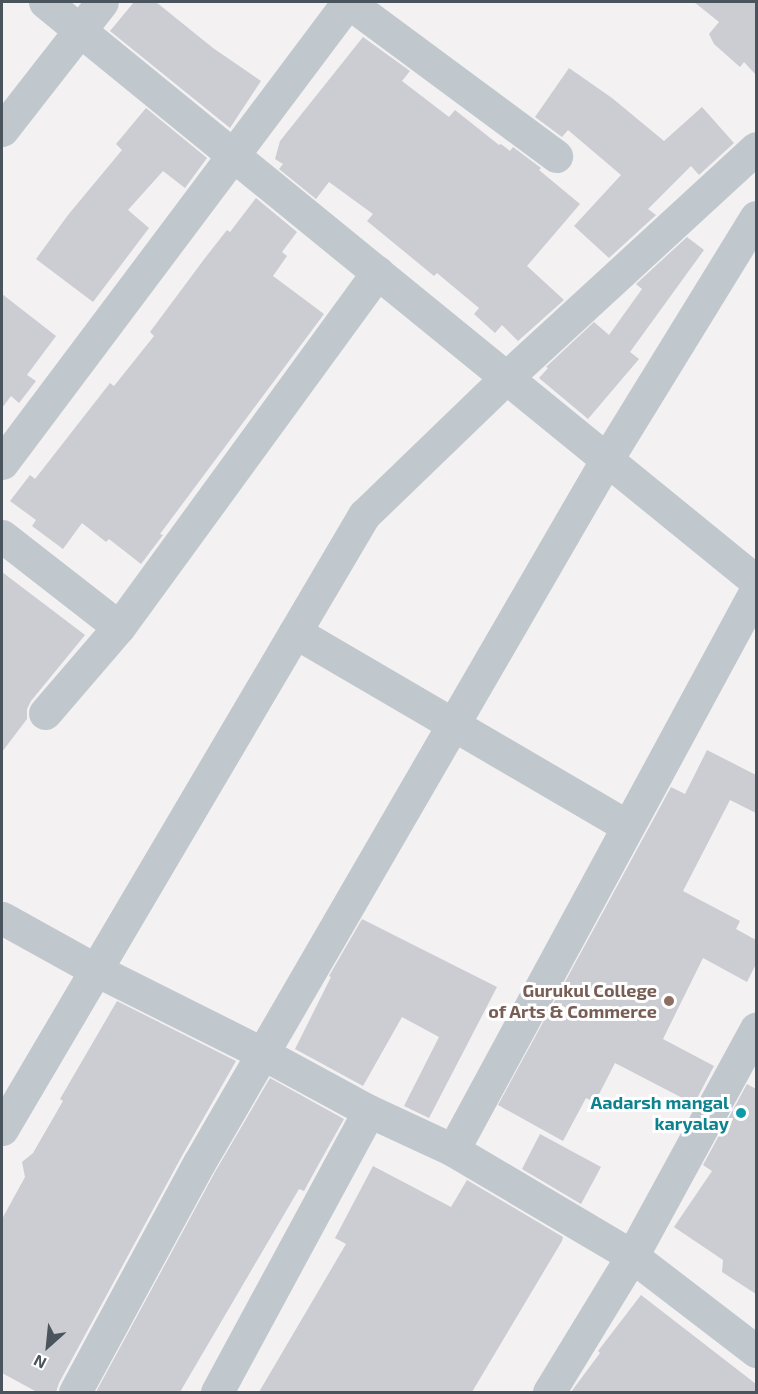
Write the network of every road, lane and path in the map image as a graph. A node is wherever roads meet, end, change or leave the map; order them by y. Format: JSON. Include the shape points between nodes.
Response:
{"nodes":[{"id":1,"x":45,"y":2,"type":"edge"},
{"id":2,"x":102,"y":2,"type":"edge"},
{"id":3,"x":348,"y":2,"type":"edge"},
{"id":4,"x":81,"y":29,"type":"junction"},
{"id":5,"x":2,"y":130,"type":"edge"},
{"id":6,"x":756,"y":148,"type":"edge"},
{"id":7,"x":235,"y":155,"type":"junction"},
{"id":8,"x":556,"y":156,"type":"dead end"},
{"id":9,"x":756,"y":217,"type":"edge"},
{"id":10,"x":378,"y":272,"type":"junction"},
{"id":11,"x":507,"y":377,"type":"junction"},
{"id":12,"x":607,"y":459,"type":"junction"},
{"id":13,"x":2,"y":463,"type":"edge"},
{"id":14,"x":2,"y":536,"type":"edge"},
{"id":15,"x":756,"y":581,"type":"edge"},
{"id":16,"x":756,"y":590,"type":"edge"},
{"id":17,"x":119,"y":627,"type":"junction"},
{"id":18,"x":295,"y":632,"type":"junction"},
{"id":19,"x":45,"y":713,"type":"dead end"},
{"id":20,"x":453,"y":725,"type":"junction"},
{"id":21,"x":627,"y":826,"type":"junction"},
{"id":22,"x":2,"y":918,"type":"edge"},
{"id":23,"x":96,"y":970,"type":"junction"},
{"id":24,"x":756,"y":1029,"type":"edge"},
{"id":25,"x":262,"y":1053,"type":"junction"},
{"id":26,"x":369,"y":1111,"type":"junction"},
{"id":27,"x":2,"y":1129,"type":"edge"},
{"id":28,"x":453,"y":1150,"type":"junction"},
{"id":29,"x":632,"y":1256,"type":"junction"},
{"id":30,"x":756,"y":1351,"type":"edge"},
{"id":31,"x":75,"y":1392,"type":"edge"},
{"id":32,"x":217,"y":1392,"type":"edge"},
{"id":33,"x":549,"y":1392,"type":"edge"}],
"edges":[{"from":1,"to":4,"type":"street"},
{"from":2,"to":4,"type":"street"},
{"from":3,"to":7,"type":"street"},
{"from":3,"to":8,"type":"street"},
{"from":4,"to":5,"type":"street"},
{"from":4,"to":7,"type":"street"},
{"from":6,"to":11,"type":"street"},
{"from":7,"to":10,"type":"street"},
{"from":7,"to":13,"type":"street"},
{"from":9,"to":12,"type":"street"},
{"from":10,"to":11,"type":"street"},
{"from":10,"to":17,"type":"street"},
{"from":11,"to":12,"type":"street"},
{"from":11,"to":18,"type":"street","via":[[364,515]]},
{"from":12,"to":15,"type":"street"},
{"from":12,"to":20,"type":"street"},
{"from":14,"to":17,"type":"street"},
{"from":16,"to":21,"type":"street"},
{"from":17,"to":19,"type":"street"},
{"from":18,"to":20,"type":"street"},
{"from":18,"to":23,"type":"street"},
{"from":20,"to":21,"type":"street"},
{"from":20,"to":25,"type":"street"},
{"from":21,"to":28,"type":"street"},
{"from":22,"to":23,"type":"street"},
{"from":23,"to":25,"type":"street"},
{"from":23,"to":27,"type":"street"},
{"from":24,"to":29,"type":"street"},
{"from":25,"to":26,"type":"street"},
{"from":25,"to":31,"type":"street"},
{"from":26,"to":28,"type":"street"},
{"from":26,"to":32,"type":"street"},
{"from":28,"to":29,"type":"street"},
{"from":29,"to":30,"type":"street"},
{"from":29,"to":33,"type":"street"}]}
